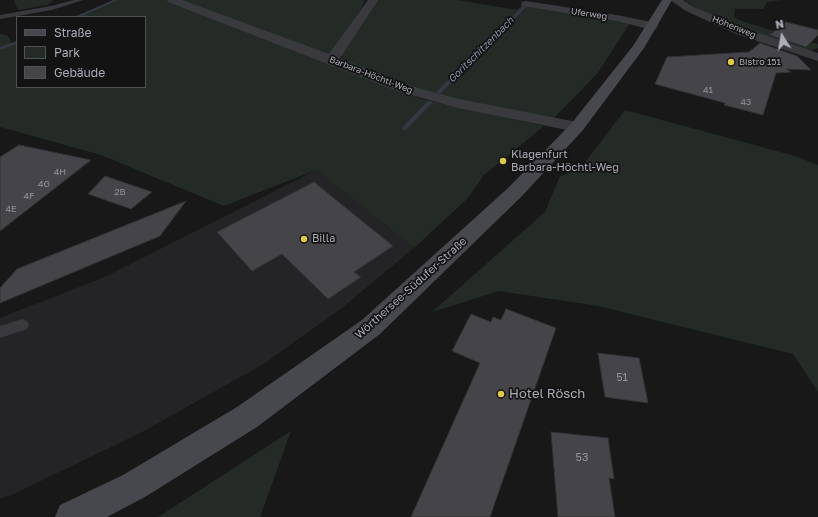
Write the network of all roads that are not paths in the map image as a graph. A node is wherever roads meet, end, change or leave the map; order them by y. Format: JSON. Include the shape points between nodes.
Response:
{"nodes":[{"id":1,"x":80,"y":0,"type":"edge"},
{"id":2,"x":172,"y":0,"type":"edge"},
{"id":3,"x":373,"y":0,"type":"edge"},
{"id":4,"x":667,"y":0,"type":"edge"},
{"id":5,"x":675,"y":0,"type":"edge"},
{"id":6,"x":526,"y":4,"type":"dead end"},
{"id":7,"x":0,"y":17,"type":"edge"},
{"id":8,"x":652,"y":26,"type":"junction"},
{"id":9,"x":816,"y":56,"type":"edge"},
{"id":10,"x":332,"y":60,"type":"junction"},
{"id":11,"x":577,"y":127,"type":"junction"},
{"id":12,"x":22,"y":325,"type":"dead end"},
{"id":13,"x":0,"y":332,"type":"edge"},
{"id":14,"x":72,"y":517,"type":"edge"}],
"edges":[{"from":1,"to":7,"type":"lane","via":[[52,8]]},
{"from":2,"to":10,"type":"street","name":"Barbara-Höchtl-Weg"},
{"from":3,"to":10,"type":"street"},
{"from":4,"to":8,"type":"main road","name":"Wörthersee-Südufer-Straße"},
{"from":5,"to":9,"type":"street","name":"Höhenweg","via":[[740,31]]},
{"from":6,"to":8,"type":"street","name":"Uferweg"},
{"from":8,"to":11,"type":"main road","name":"Wörthersee-Südufer-Straße"},
{"from":10,"to":11,"type":"street","name":"Barbara-Höchtl-Weg","via":[[395,85],[458,104]]},
{"from":11,"to":14,"type":"main road","name":"Wörthersee-Südufer-Straße","via":[[514,192],[371,327],[247,417],[134,486]]},
{"from":12,"to":13,"type":"lane"}]}
